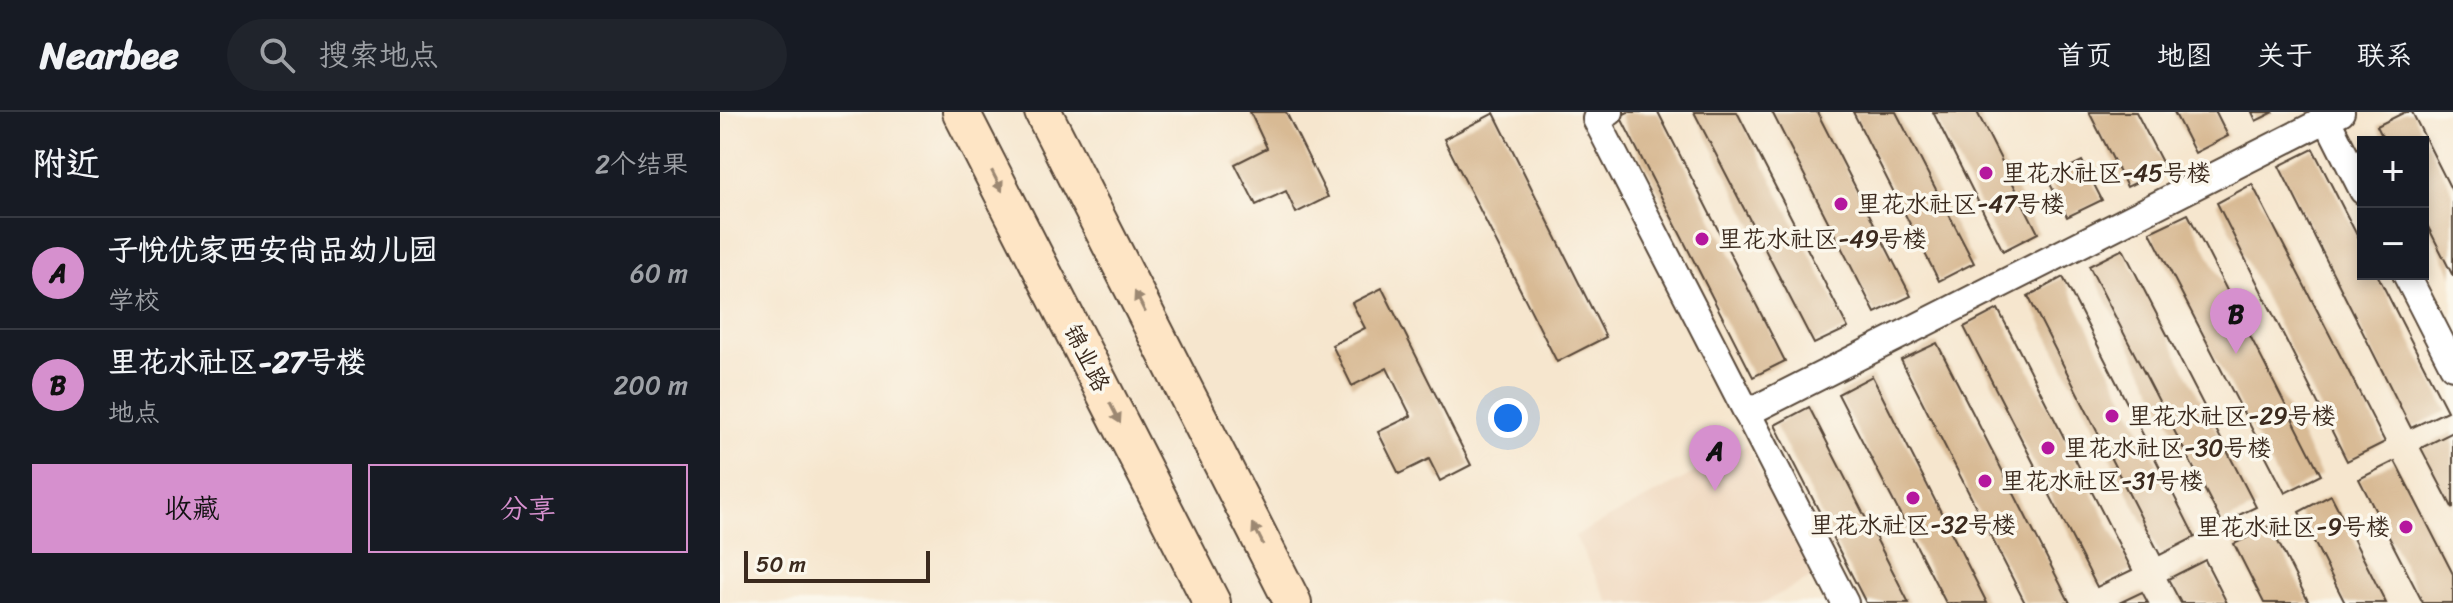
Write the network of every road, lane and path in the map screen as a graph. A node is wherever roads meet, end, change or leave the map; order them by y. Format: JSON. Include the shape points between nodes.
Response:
{"nodes":[{"id":1,"x":961,"y":112,"type":"edge"},
{"id":2,"x":1043,"y":112,"type":"edge"},
{"id":3,"x":1610,"y":112,"type":"edge"},
{"id":4,"x":2330,"y":115,"type":"edge"},
{"id":5,"x":2357,"y":177,"type":"edge"},
{"id":6,"x":2409,"y":280,"type":"edge"},
{"id":7,"x":2453,"y":366,"type":"edge"},
{"id":8,"x":1747,"y":413,"type":"junction"},
{"id":9,"x":1212,"y":603,"type":"edge"},
{"id":10,"x":1293,"y":603,"type":"edge"},
{"id":11,"x":1845,"y":603,"type":"edge"}],
"edges":[{"from":1,"to":9,"type":"main road","name":"锦业路","one_way":true},
{"from":10,"to":2,"type":"main road","one_way":true},
{"from":3,"to":8,"type":"street","via":[[1596,119]]},
{"from":4,"to":5,"type":"street"},
{"from":4,"to":8,"type":"street"},
{"from":6,"to":7,"type":"street"},
{"from":8,"to":11,"type":"street"}]}
